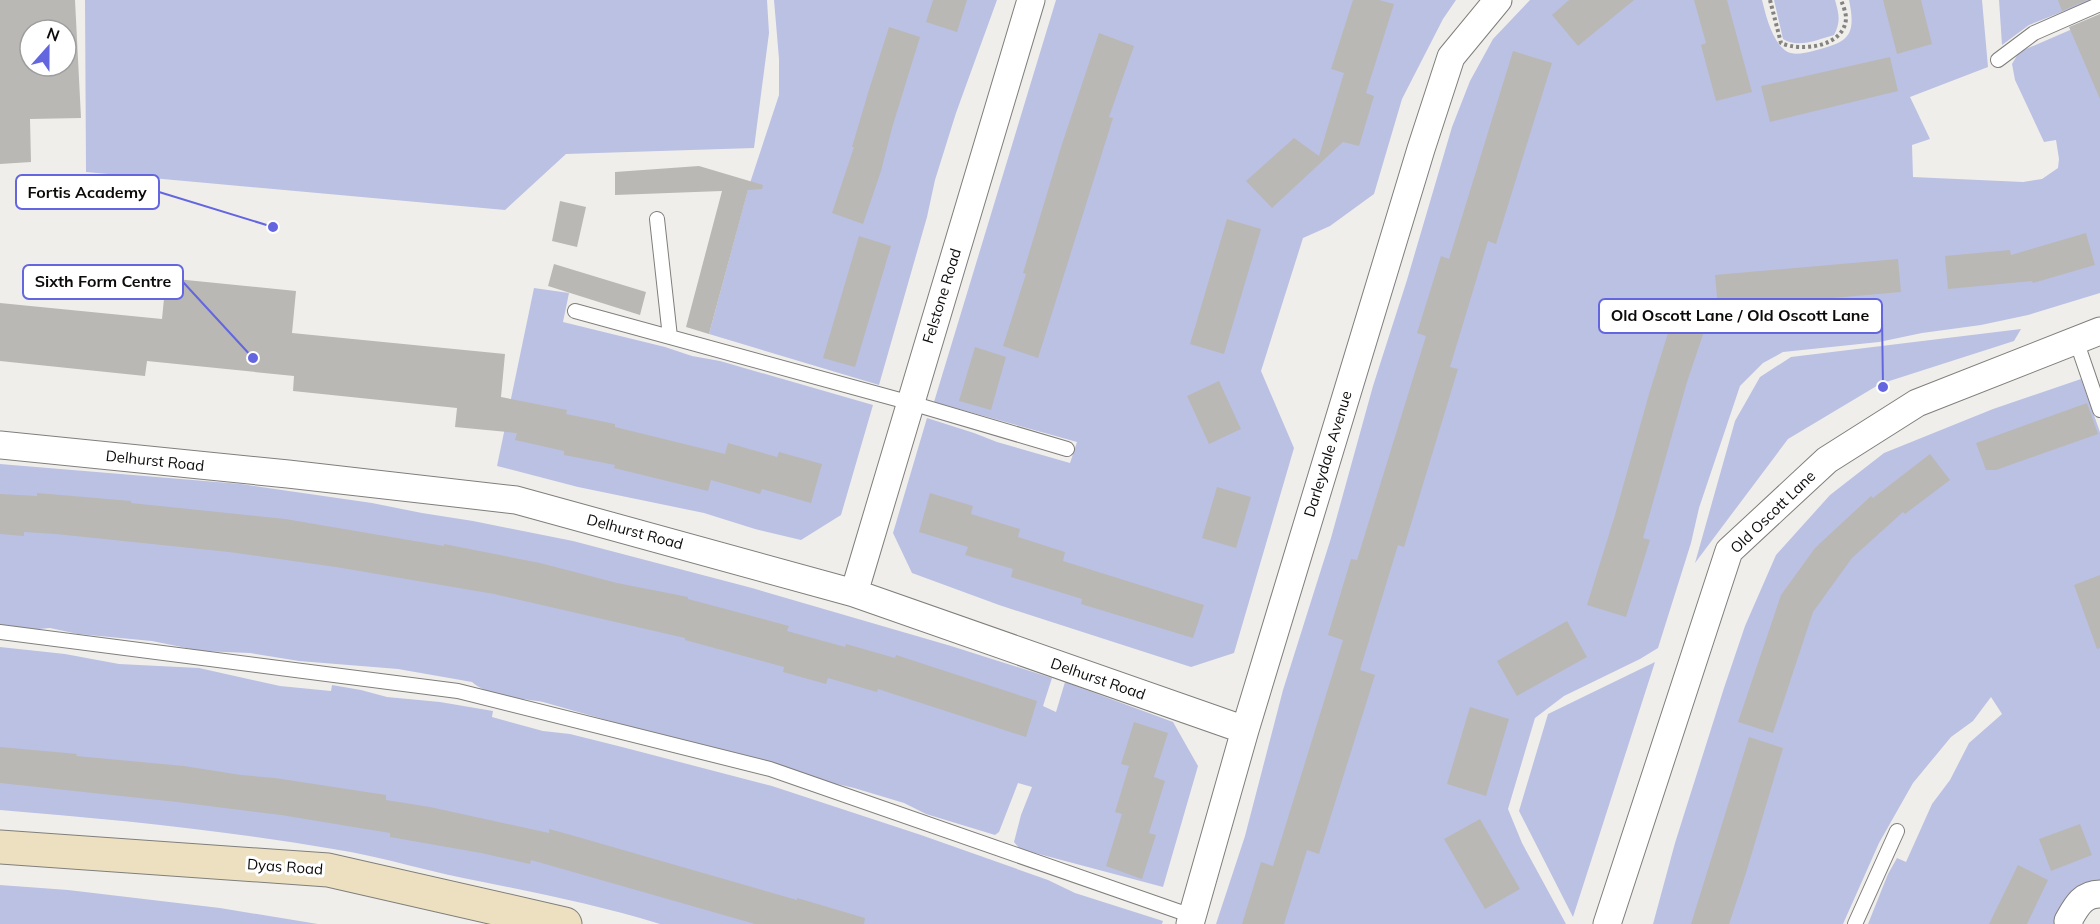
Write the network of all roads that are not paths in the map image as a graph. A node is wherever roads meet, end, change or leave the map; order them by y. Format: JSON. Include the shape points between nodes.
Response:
{"nodes":[{"id":1,"x":1031,"y":0,"type":"edge"},
{"id":2,"x":1498,"y":0,"type":"edge"},
{"id":3,"x":2100,"y":4,"type":"edge"},
{"id":4,"x":1998,"y":60,"type":"dead end"},
{"id":5,"x":657,"y":219,"type":"dead end"},
{"id":6,"x":575,"y":311,"type":"dead end"},
{"id":7,"x":2088,"y":336,"type":"edge"},
{"id":8,"x":670,"y":337,"type":"junction"},
{"id":9,"x":911,"y":403,"type":"junction"},
{"id":10,"x":2100,"y":410,"type":"edge"},
{"id":11,"x":0,"y":445,"type":"edge"},
{"id":12,"x":1067,"y":449,"type":"dead end"},
{"id":13,"x":854,"y":593,"type":"junction"},
{"id":14,"x":0,"y":632,"type":"edge"},
{"id":15,"x":1245,"y":730,"type":"junction"},
{"id":16,"x":1897,"y":831,"type":"dead end"},
{"id":17,"x":0,"y":847,"type":"edge"},
{"id":18,"x":2100,"y":894,"type":"edge"},
{"id":19,"x":1191,"y":920,"type":"edge"},
{"id":20,"x":565,"y":924,"type":"edge"},
{"id":21,"x":1607,"y":924,"type":"edge"},
{"id":22,"x":1855,"y":924,"type":"edge"},
{"id":23,"x":2069,"y":924,"type":"edge"}],
"edges":[{"from":1,"to":9,"type":"street","name":"Felstone Road"},
{"from":2,"to":15,"type":"street","name":"Darleydale Avenue","via":[[1451,57]]},
{"from":3,"to":4,"type":"lane","via":[[2034,33]]},
{"from":5,"to":8,"type":"lane"},
{"from":6,"to":8,"type":"lane"},
{"from":7,"to":10,"type":"lane"},
{"from":7,"to":21,"type":"street","name":"Old Oscott Lane","via":[[1917,403],[1827,460],[1729,551]]},
{"from":8,"to":9,"type":"lane"},
{"from":9,"to":12,"type":"lane"},
{"from":9,"to":13,"type":"street","name":"Felstone Road"},
{"from":11,"to":13,"type":"street","name":"Delhurst Road","via":[[516,500]]},
{"from":13,"to":15,"type":"street","name":"Delhurst Road"},
{"from":14,"to":19,"type":"lane","via":[[459,691],[770,769]]},
{"from":15,"to":19,"type":"street","name":"Darleydale Avenue"},
{"from":16,"to":22,"type":"lane"},
{"from":17,"to":20,"type":"street","name":"Dyas Road","via":[[327,870]]},
{"from":18,"to":23,"type":"street","via":[[2092,894],[2078,903]]}]}
